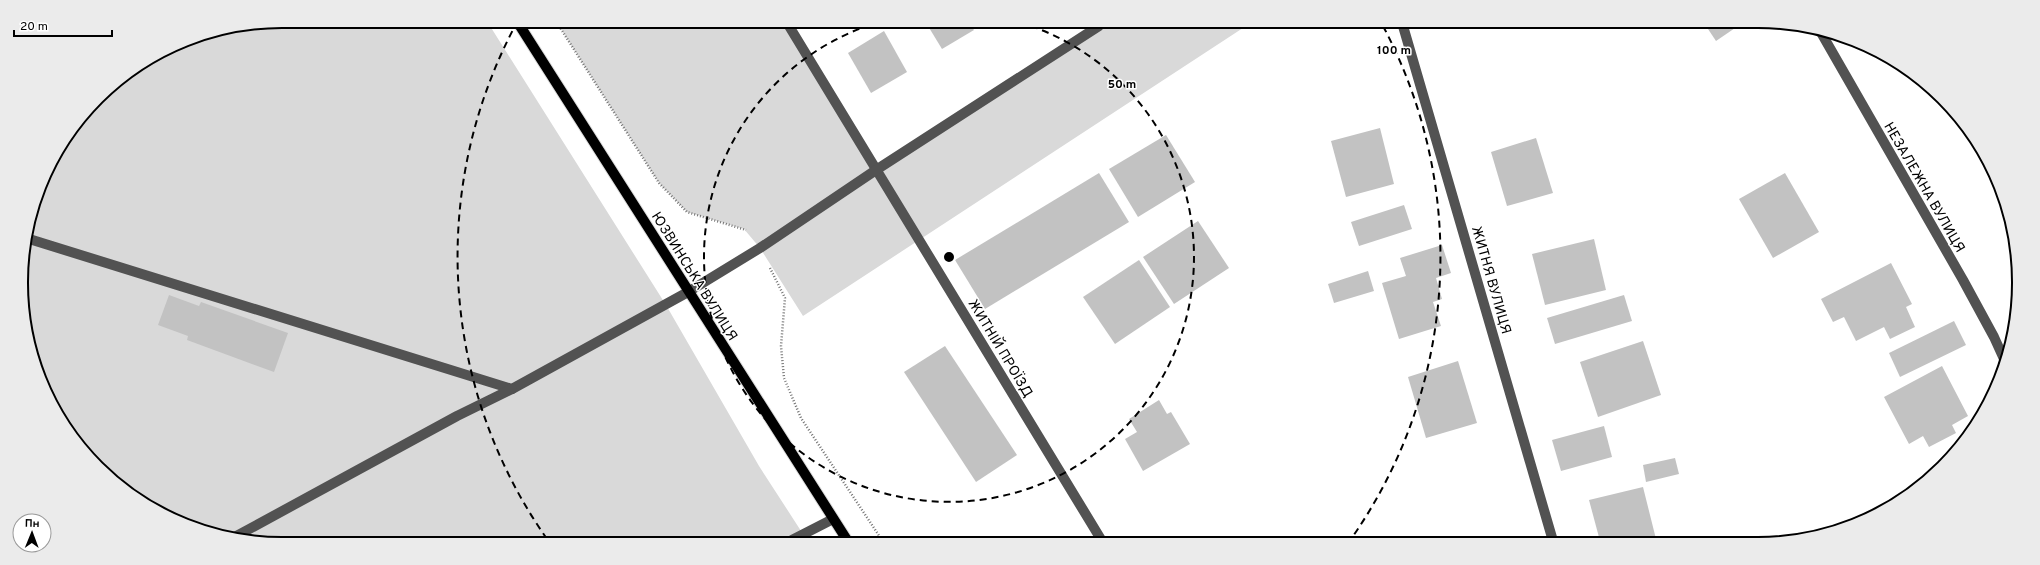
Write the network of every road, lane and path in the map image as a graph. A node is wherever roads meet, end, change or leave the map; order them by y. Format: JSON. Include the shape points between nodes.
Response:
{"nodes":[{"id":1,"x":521,"y":28,"type":"edge"},
{"id":2,"x":790,"y":28,"type":"edge"},
{"id":3,"x":1096,"y":28,"type":"edge"},
{"id":4,"x":1404,"y":28,"type":"edge"},
{"id":5,"x":1824,"y":37,"type":"edge"},
{"id":6,"x":876,"y":170,"type":"junction"},
{"id":7,"x":32,"y":240,"type":"edge"},
{"id":8,"x":688,"y":292,"type":"junction"},
{"id":9,"x":2001,"y":353,"type":"edge"},
{"id":10,"x":512,"y":389,"type":"junction"},
{"id":11,"x":833,"y":519,"type":"junction"},
{"id":12,"x":241,"y":534,"type":"edge"},
{"id":13,"x":798,"y":537,"type":"edge"},
{"id":14,"x":845,"y":537,"type":"edge"},
{"id":15,"x":1100,"y":537,"type":"edge"},
{"id":16,"x":1552,"y":537,"type":"edge"}],
"edges":[{"from":1,"to":8,"type":"main road","name":"ЮЗВИНСЬКА ВУЛИЦЯ"},
{"from":2,"to":6,"type":"street","name":"ЖИТНІЙ ПРОЇЗД"},
{"from":3,"to":6,"type":"street"},
{"from":4,"to":16,"type":"street","name":"ЖИТНЯ ВУЛИЦЯ"},
{"from":5,"to":9,"type":"street","name":"НЕЗАЛЕЖНА ВУЛИЦЯ","via":[[1963,280]]},
{"from":6,"to":8,"type":"street","via":[[760,248]]},
{"from":6,"to":15,"type":"street","name":"ЖИТНІЙ ПРОЇЗД"},
{"from":7,"to":10,"type":"street"},
{"from":8,"to":10,"type":"street"},
{"from":8,"to":11,"type":"main road","name":"ЮЗВИНСЬКА ВУЛИЦЯ"},
{"from":10,"to":12,"type":"street","via":[[457,416]]},
{"from":11,"to":13,"type":"street"},
{"from":11,"to":14,"type":"main road","name":"ЮЗВИНСЬКА ВУЛИЦЯ"}]}
